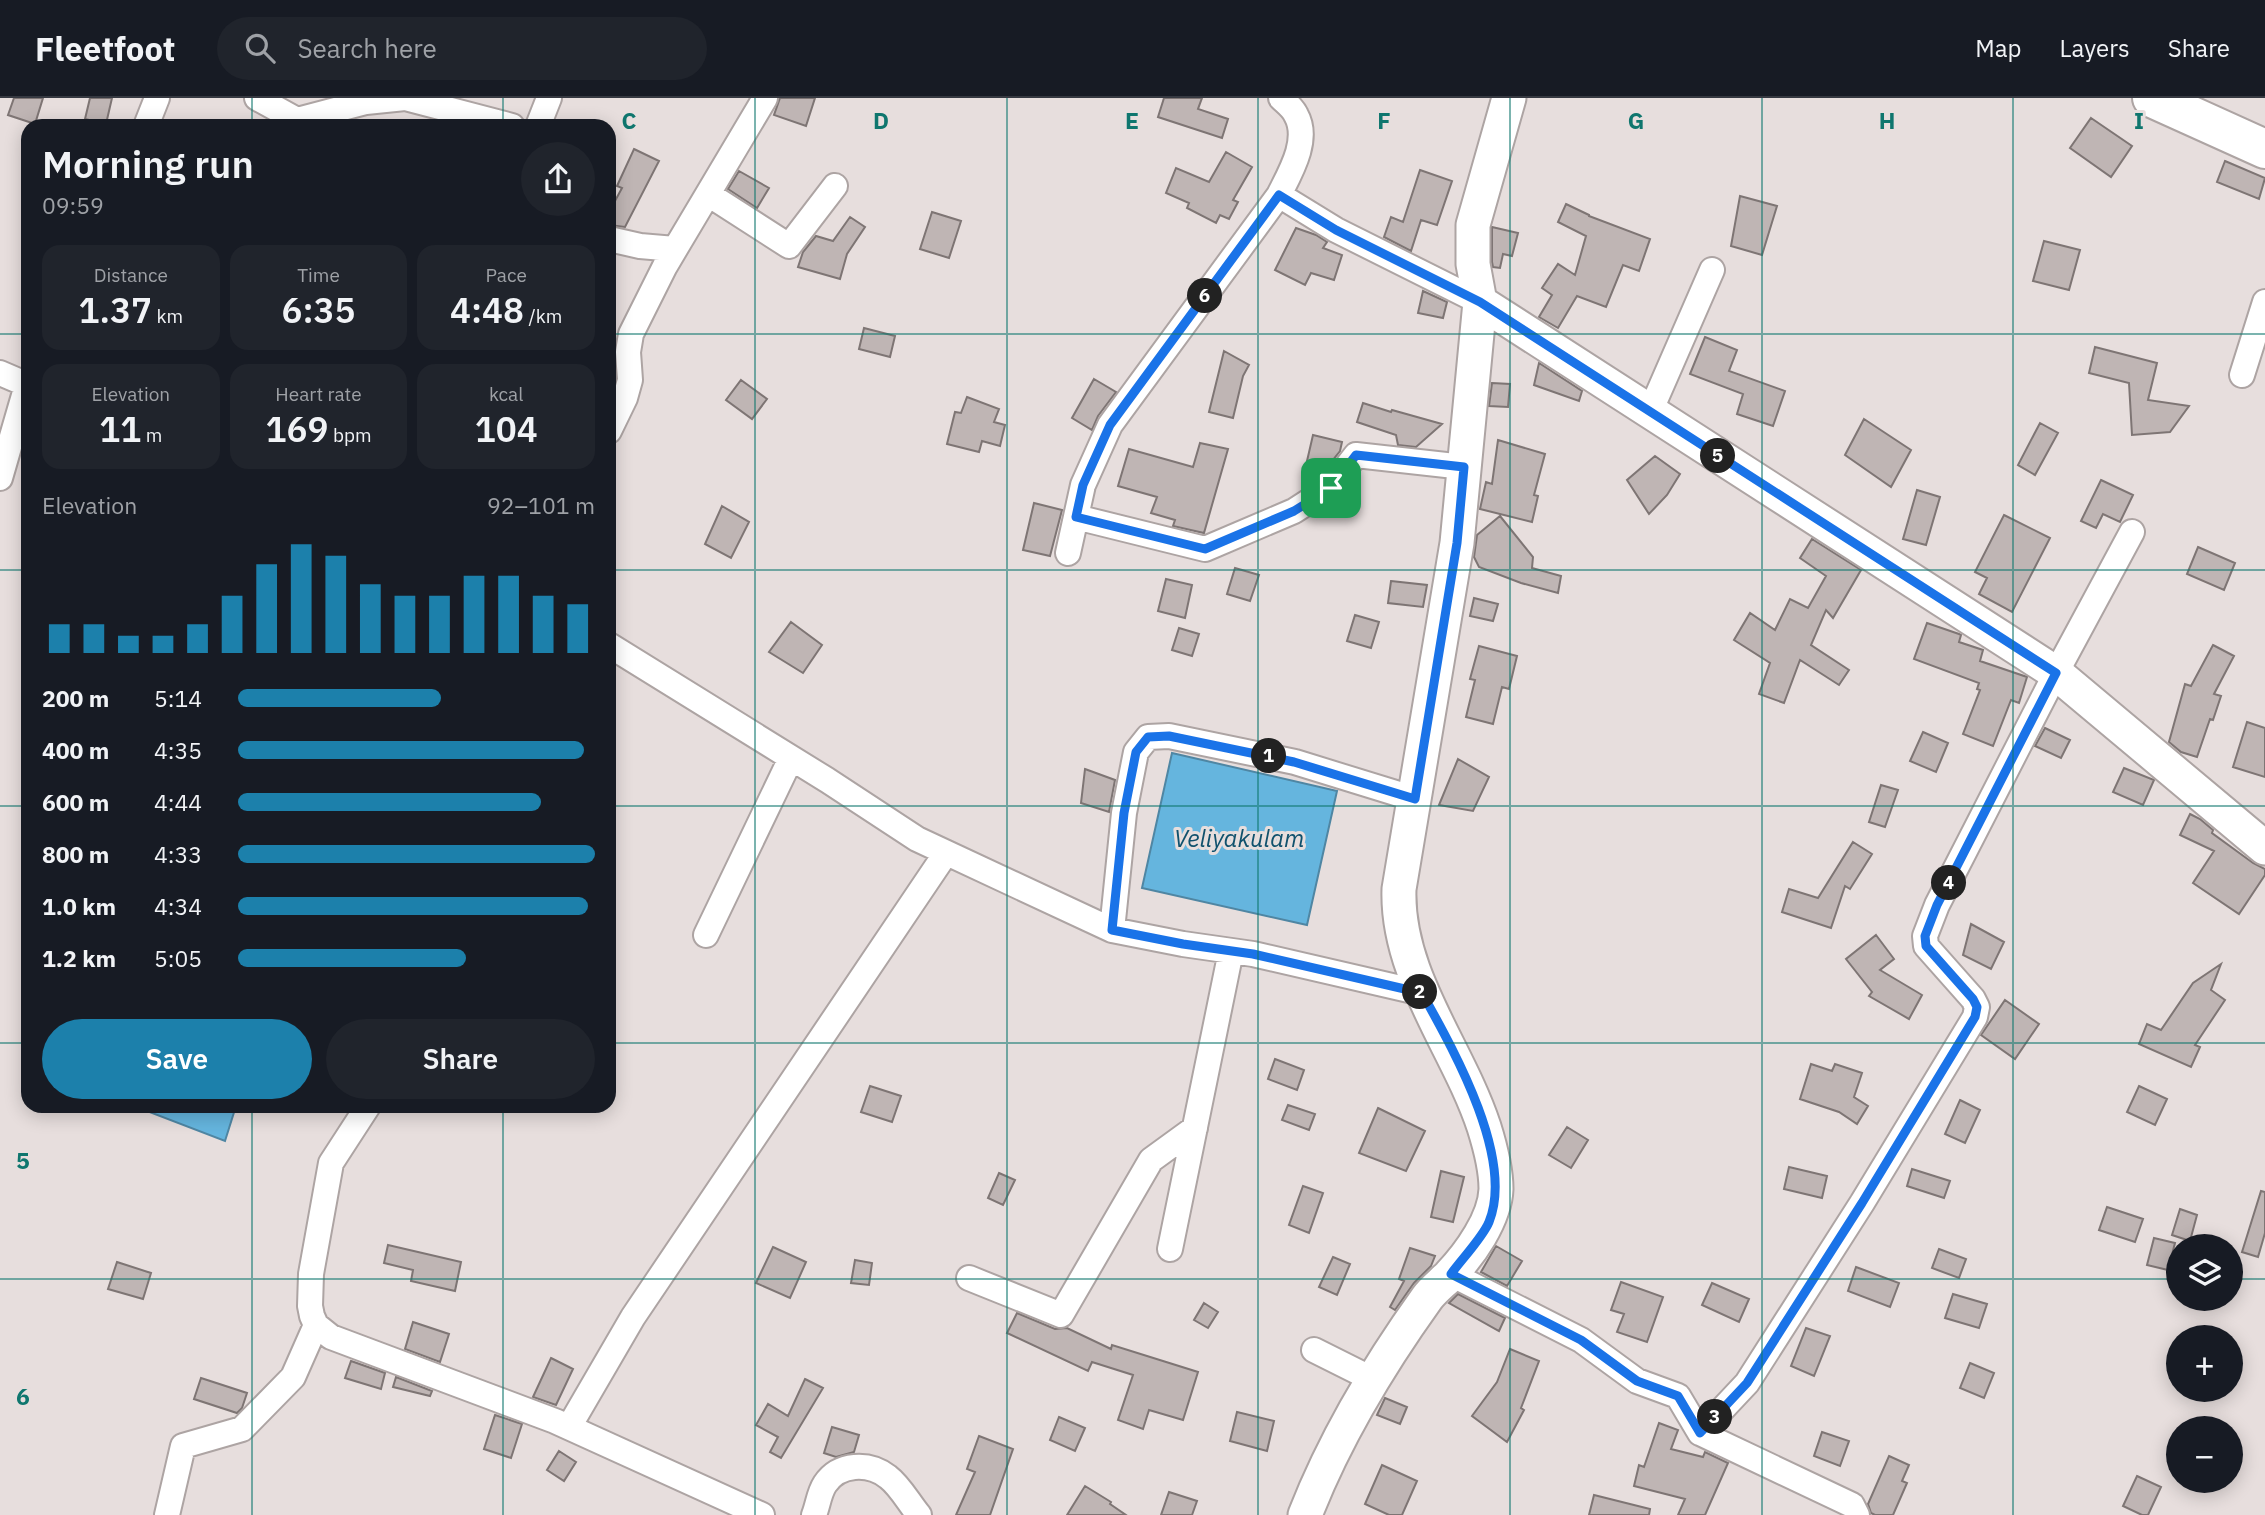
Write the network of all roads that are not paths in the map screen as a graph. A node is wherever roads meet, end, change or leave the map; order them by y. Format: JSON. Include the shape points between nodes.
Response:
{"nodes":[{"id":1,"x":157,"y":98,"type":"edge"},
{"id":2,"x":257,"y":98,"type":"edge"},
{"id":3,"x":549,"y":98,"type":"edge"},
{"id":4,"x":765,"y":98,"type":"edge"},
{"id":5,"x":1281,"y":98,"type":"edge"},
{"id":6,"x":1509,"y":98,"type":"edge"},
{"id":7,"x":2152,"y":98,"type":"edge"},
{"id":8,"x":149,"y":119,"type":"edge"},
{"id":9,"x":293,"y":119,"type":"edge"},
{"id":10,"x":313,"y":119,"type":"edge"},
{"id":11,"x":485,"y":119,"type":"edge"},
{"id":12,"x":541,"y":119,"type":"edge"},
{"id":13,"x":2265,"y":149,"type":"edge"},
{"id":14,"x":835,"y":186,"type":"dead end"},
{"id":15,"x":708,"y":194,"type":"junction"},
{"id":16,"x":1279,"y":195,"type":"junction"},
{"id":17,"x":616,"y":241,"type":"edge"},
{"id":18,"x":675,"y":249,"type":"junction"},
{"id":19,"x":1712,"y":270,"type":"dead end"},
{"id":20,"x":1480,"y":302,"type":"junction"},
{"id":21,"x":2265,"y":302,"type":"edge"},
{"id":22,"x":0,"y":373,"type":"edge"},
{"id":23,"x":2242,"y":375,"type":"dead end"},
{"id":24,"x":21,"y":382,"type":"edge"},
{"id":25,"x":21,"y":408,"type":"edge"},
{"id":26,"x":1650,"y":412,"type":"junction"},
{"id":27,"x":616,"y":419,"type":"edge"},
{"id":28,"x":1464,"y":467,"type":"junction"},
{"id":29,"x":0,"y":478,"type":"edge"},
{"id":30,"x":1076,"y":517,"type":"junction"},
{"id":31,"x":2132,"y":533,"type":"dead end"},
{"id":32,"x":1068,"y":553,"type":"dead end"},
{"id":33,"x":616,"y":649,"type":"edge"},
{"id":34,"x":2056,"y":673,"type":"junction"},
{"id":35,"x":791,"y":758,"type":"junction"},
{"id":36,"x":1415,"y":799,"type":"junction"},
{"id":37,"x":2265,"y":848,"type":"edge"},
{"id":38,"x":946,"y":853,"type":"junction"},
{"id":39,"x":1112,"y":930,"type":"junction"},
{"id":40,"x":706,"y":935,"type":"dead end"},
{"id":41,"x":1231,"y":951,"type":"junction"},
{"id":42,"x":1422,"y":993,"type":"junction"},
{"id":43,"x":363,"y":1113,"type":"edge"},
{"id":44,"x":1195,"y":1128,"type":"junction"},
{"id":45,"x":1170,"y":1249,"type":"dead end"},
{"id":46,"x":1451,"y":1274,"type":"junction"},
{"id":47,"x":969,"y":1278,"type":"dead end"},
{"id":48,"x":316,"y":1325,"type":"junction"},
{"id":49,"x":1314,"y":1350,"type":"dead end"},
{"id":50,"x":1374,"y":1380,"type":"junction"},
{"id":51,"x":569,"y":1427,"type":"junction"},
{"id":52,"x":1700,"y":1433,"type":"junction"},
{"id":53,"x":167,"y":1515,"type":"edge"},
{"id":54,"x":762,"y":1515,"type":"edge"},
{"id":55,"x":814,"y":1515,"type":"edge"},
{"id":56,"x":919,"y":1515,"type":"edge"},
{"id":57,"x":1305,"y":1515,"type":"edge"},
{"id":58,"x":1857,"y":1515,"type":"edge"}],
"edges":[{"from":1,"to":8,"type":"street"},
{"from":2,"to":9,"type":"street"},
{"from":3,"to":12,"type":"street"},
{"from":4,"to":15,"type":"street"},
{"from":5,"to":16,"type":"street","via":[[1296,114],[1301,139]]},
{"from":6,"to":20,"type":"main road","via":[[1473,225],[1473,264]]},
{"from":7,"to":13,"type":"main road"},
{"from":10,"to":11,"type":"street","via":[[366,102],[405,98]]},
{"from":14,"to":15,"type":"street","via":[[789,246]]},
{"from":15,"to":18,"type":"street"},
{"from":16,"to":20,"type":"street","via":[[1336,230]]},
{"from":16,"to":30,"type":"street","via":[[1110,425],[1083,485]]},
{"from":17,"to":18,"type":"street"},
{"from":18,"to":27,"type":"street","via":[[631,334],[630,380]]},
{"from":19,"to":26,"type":"street"},
{"from":20,"to":26,"type":"main road"},
{"from":20,"to":28,"type":"main road"},
{"from":21,"to":23,"type":"street"},
{"from":22,"to":24,"type":"street"},
{"from":25,"to":29,"type":"street"},
{"from":26,"to":34,"type":"main road"},
{"from":28,"to":30,"type":"street","via":[[1356,455],[1331,488],[1294,511],[1205,549]]},
{"from":28,"to":36,"type":"main road","via":[[1457,543]]},
{"from":30,"to":32,"type":"street"},
{"from":31,"to":34,"type":"street"},
{"from":33,"to":35,"type":"street"},
{"from":34,"to":37,"type":"main road"},
{"from":34,"to":52,"type":"street","via":[[1925,936],[1926,946],[1973,999],[1975,1017],[1747,1383]]},
{"from":35,"to":38,"type":"street"},
{"from":35,"to":40,"type":"street"},
{"from":36,"to":39,"type":"street","via":[[1294,762],[1169,736],[1148,737],[1136,752],[1124,813]]},
{"from":36,"to":42,"type":"main road","via":[[1398,909]]},
{"from":38,"to":39,"type":"street"},
{"from":38,"to":51,"type":"street","via":[[633,1317]]},
{"from":39,"to":41,"type":"street"},
{"from":41,"to":42,"type":"street"},
{"from":41,"to":44,"type":"street"},
{"from":42,"to":46,"type":"main road","via":[[1476,1104],[1494,1166],[1496,1190],[1488,1224]]},
{"from":43,"to":48,"type":"street","via":[[331,1163],[312,1274],[310,1306]]},
{"from":44,"to":45,"type":"street"},
{"from":44,"to":47,"type":"street","via":[[1151,1160],[1061,1315]]},
{"from":46,"to":50,"type":"main road","via":[[1429,1296]]},
{"from":46,"to":52,"type":"street","via":[[1581,1340],[1637,1381],[1678,1396]]},
{"from":48,"to":51,"type":"street","via":[[331,1338]]},
{"from":48,"to":53,"type":"street","via":[[293,1377],[242,1429],[183,1446]]},
{"from":49,"to":50,"type":"street"},
{"from":50,"to":57,"type":"main road","via":[[1343,1431]]},
{"from":51,"to":54,"type":"street"},
{"from":52,"to":58,"type":"street","via":[[1852,1505]]},
{"from":55,"to":56,"type":"street","via":[[824,1485],[843,1470],[860,1466],[889,1477]]}]}
